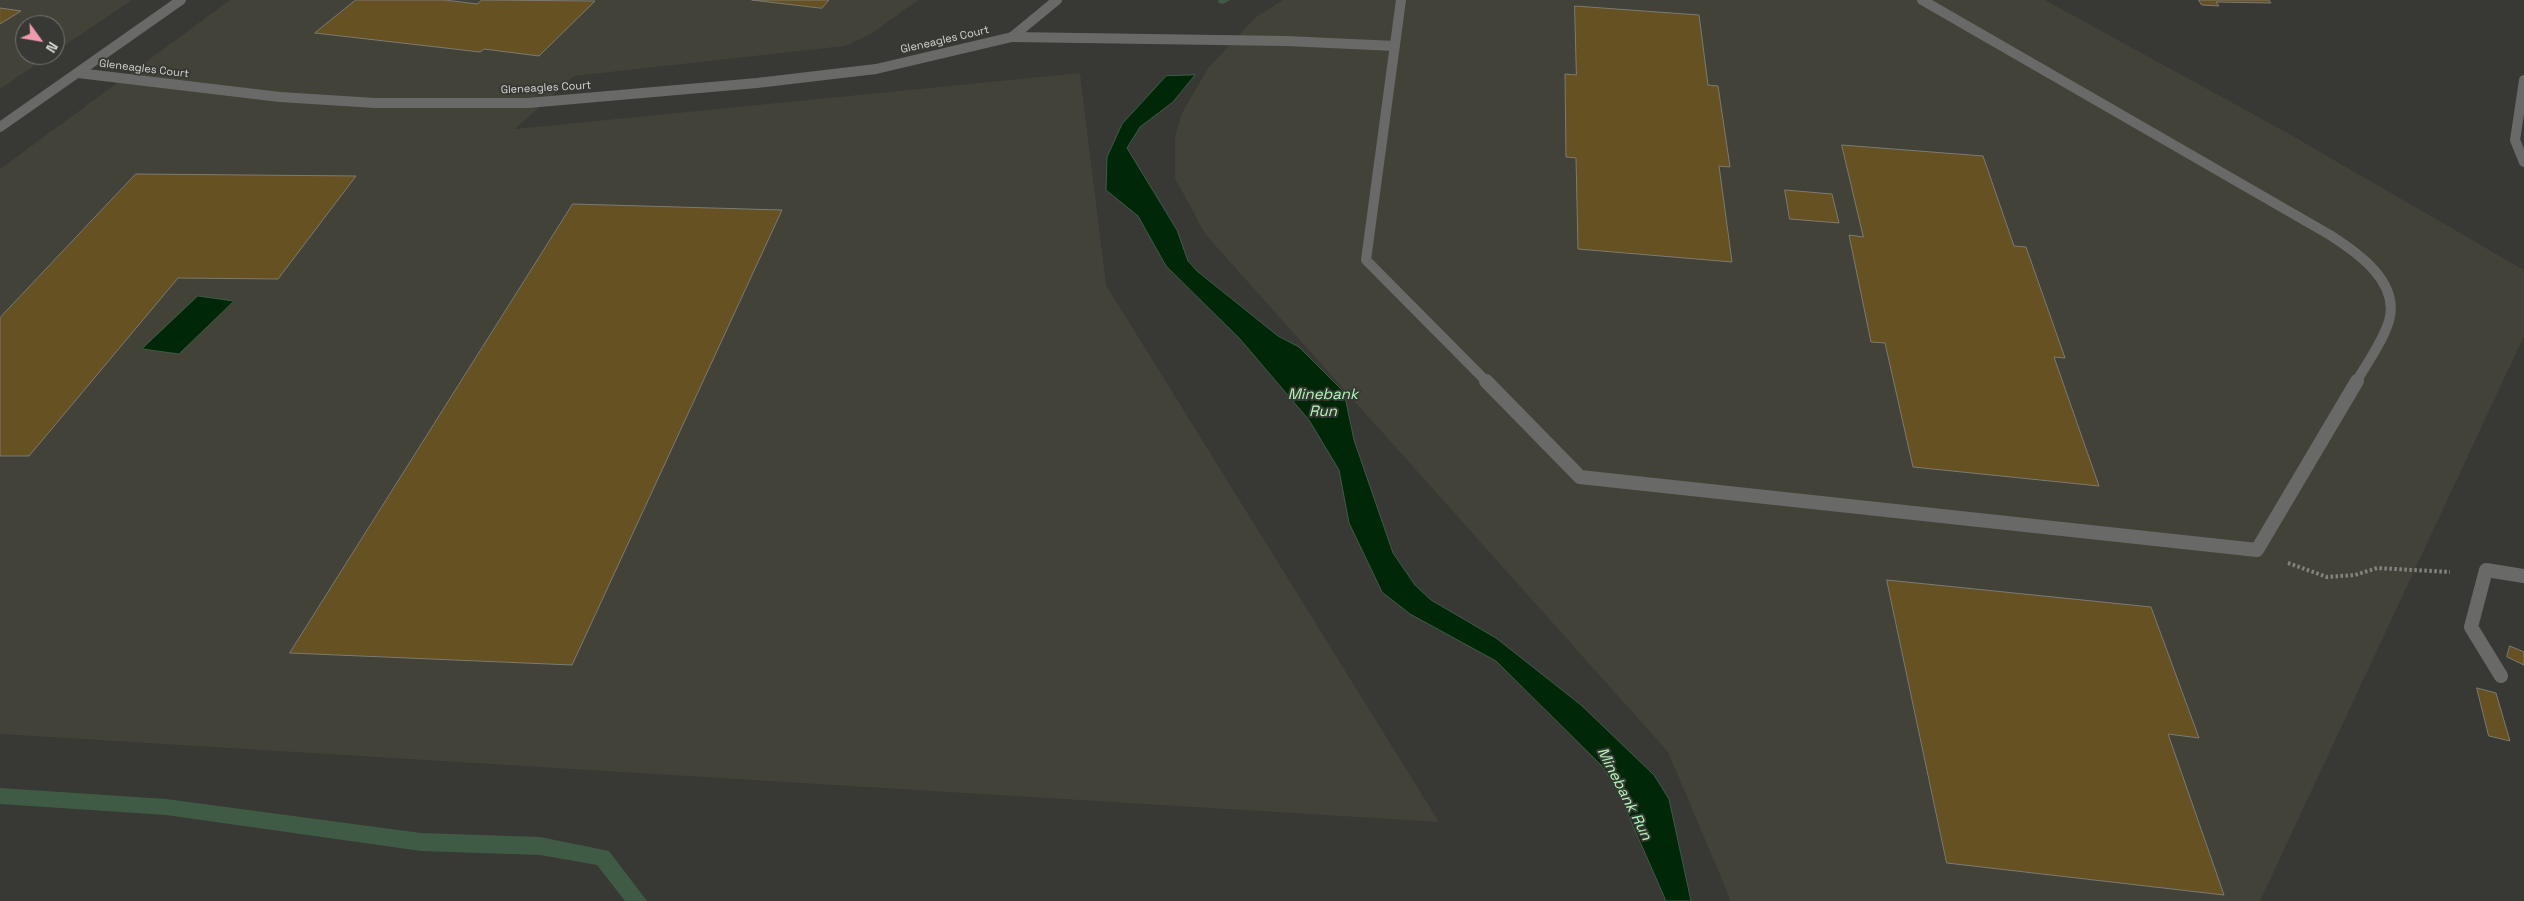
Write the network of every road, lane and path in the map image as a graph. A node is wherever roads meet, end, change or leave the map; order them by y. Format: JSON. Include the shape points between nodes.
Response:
{"nodes":[{"id":1,"x":182,"y":0,"type":"edge"},
{"id":2,"x":1057,"y":0,"type":"edge"},
{"id":3,"x":1401,"y":0,"type":"edge"},
{"id":4,"x":1922,"y":0,"type":"edge"},
{"id":5,"x":1012,"y":37,"type":"junction"},
{"id":6,"x":1395,"y":46,"type":"junction"},
{"id":7,"x":78,"y":73,"type":"junction"},
{"id":8,"x":2524,"y":80,"type":"edge"},
{"id":9,"x":0,"y":127,"type":"edge"},
{"id":10,"x":2524,"y":162,"type":"edge"},
{"id":11,"x":2258,"y":550,"type":"junction"},
{"id":12,"x":2486,"y":570,"type":"junction"},
{"id":13,"x":2524,"y":576,"type":"edge"},
{"id":14,"x":2501,"y":676,"type":"dead end"}],
"edges":[{"from":1,"to":7,"type":"street"},
{"from":2,"to":5,"type":"street"},
{"from":3,"to":6,"type":"street"},
{"from":4,"to":11,"type":"street","via":[[2330,235],[2360,255],[2378,275],[2389,296],[2391,316],[2381,340]]},
{"from":5,"to":6,"type":"street","via":[[1276,40]]},
{"from":5,"to":7,"type":"street","name":"Gleneagles Court","via":[[876,69],[528,103],[375,103],[280,97]]},
{"from":6,"to":11,"type":"street","via":[[1366,260],[1580,477]]},
{"from":7,"to":9,"type":"street"},
{"from":8,"to":10,"type":"street","via":[[2515,140]]},
{"from":11,"to":12,"type":"path","via":[[2327,577],[2355,575],[2377,568],[2440,573]]},
{"from":12,"to":13,"type":"street"},
{"from":12,"to":14,"type":"street","via":[[2471,627]]}]}
